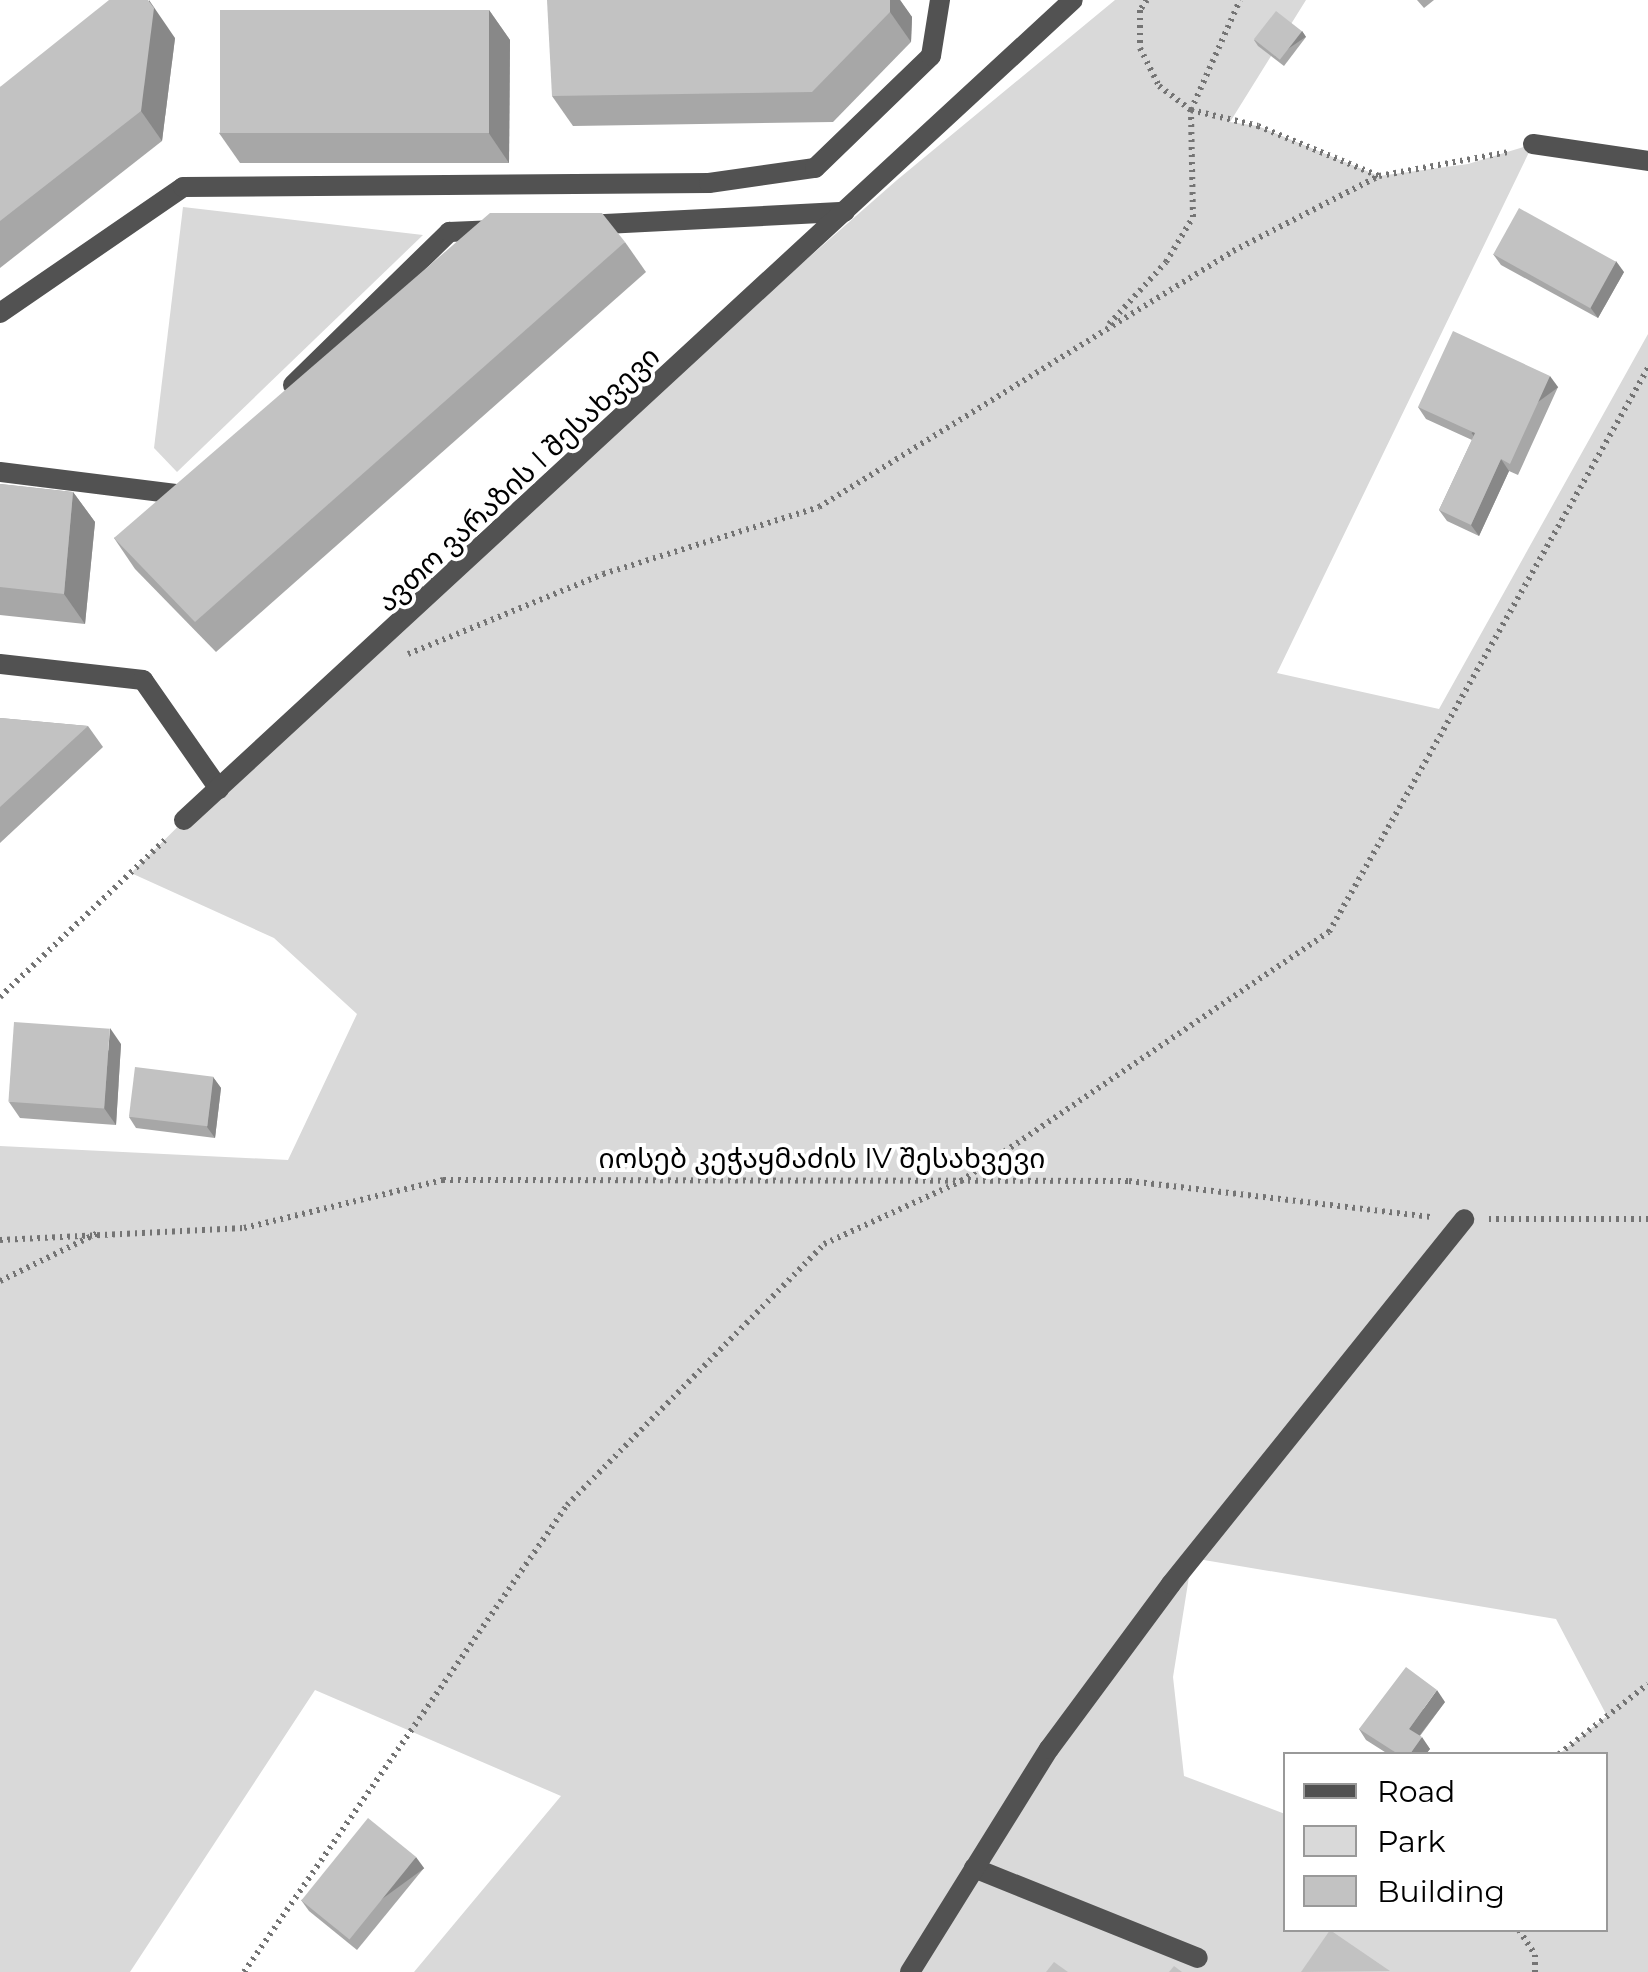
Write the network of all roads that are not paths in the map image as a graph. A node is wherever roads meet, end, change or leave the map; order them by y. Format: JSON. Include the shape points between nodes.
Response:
{"nodes":[{"id":1,"x":940,"y":0,"type":"edge"},
{"id":2,"x":1073,"y":0,"type":"edge"},
{"id":3,"x":1532,"y":144,"type":"road end"},
{"id":4,"x":1648,"y":161,"type":"edge"},
{"id":5,"x":845,"y":212,"type":"junction"},
{"id":6,"x":568,"y":226,"type":"edge"},
{"id":7,"x":528,"y":228,"type":"edge"},
{"id":8,"x":0,"y":313,"type":"edge"},
{"id":9,"x":282,"y":397,"type":"edge"},
{"id":10,"x":0,"y":472,"type":"edge"},
{"id":11,"x":206,"y":473,"type":"edge"},
{"id":12,"x":0,"y":664,"type":"edge"},
{"id":13,"x":218,"y":790,"type":"junction"},
{"id":14,"x":184,"y":820,"type":"road end"},
{"id":15,"x":1464,"y":1219,"type":"road end"},
{"id":16,"x":974,"y":1868,"type":"junction"},
{"id":17,"x":1198,"y":1958,"type":"dead end"},
{"id":18,"x":910,"y":1972,"type":"edge"}],
"edges":[{"from":1,"to":8,"type":"street","via":[[932,56],[815,168],[709,182],[183,187]]},
{"from":2,"to":5,"type":"street","name":"ავთო ვარაზის I შესახვევი"},
{"from":3,"to":4,"type":"street"},
{"from":5,"to":6,"type":"street"},
{"from":5,"to":13,"type":"street","name":"ავთო ვარაზის I შესახვევი"},
{"from":7,"to":9,"type":"street","via":[[449,232]]},
{"from":10,"to":11,"type":"street","via":[[180,499]]},
{"from":12,"to":13,"type":"street","via":[[143,680]]},
{"from":13,"to":14,"type":"street","name":"ავთო ვარაზის I შესახვევი"},
{"from":15,"to":16,"type":"street","via":[[1171,1584],[1049,1748]]},
{"from":16,"to":17,"type":"street"},
{"from":16,"to":18,"type":"street"}]}
